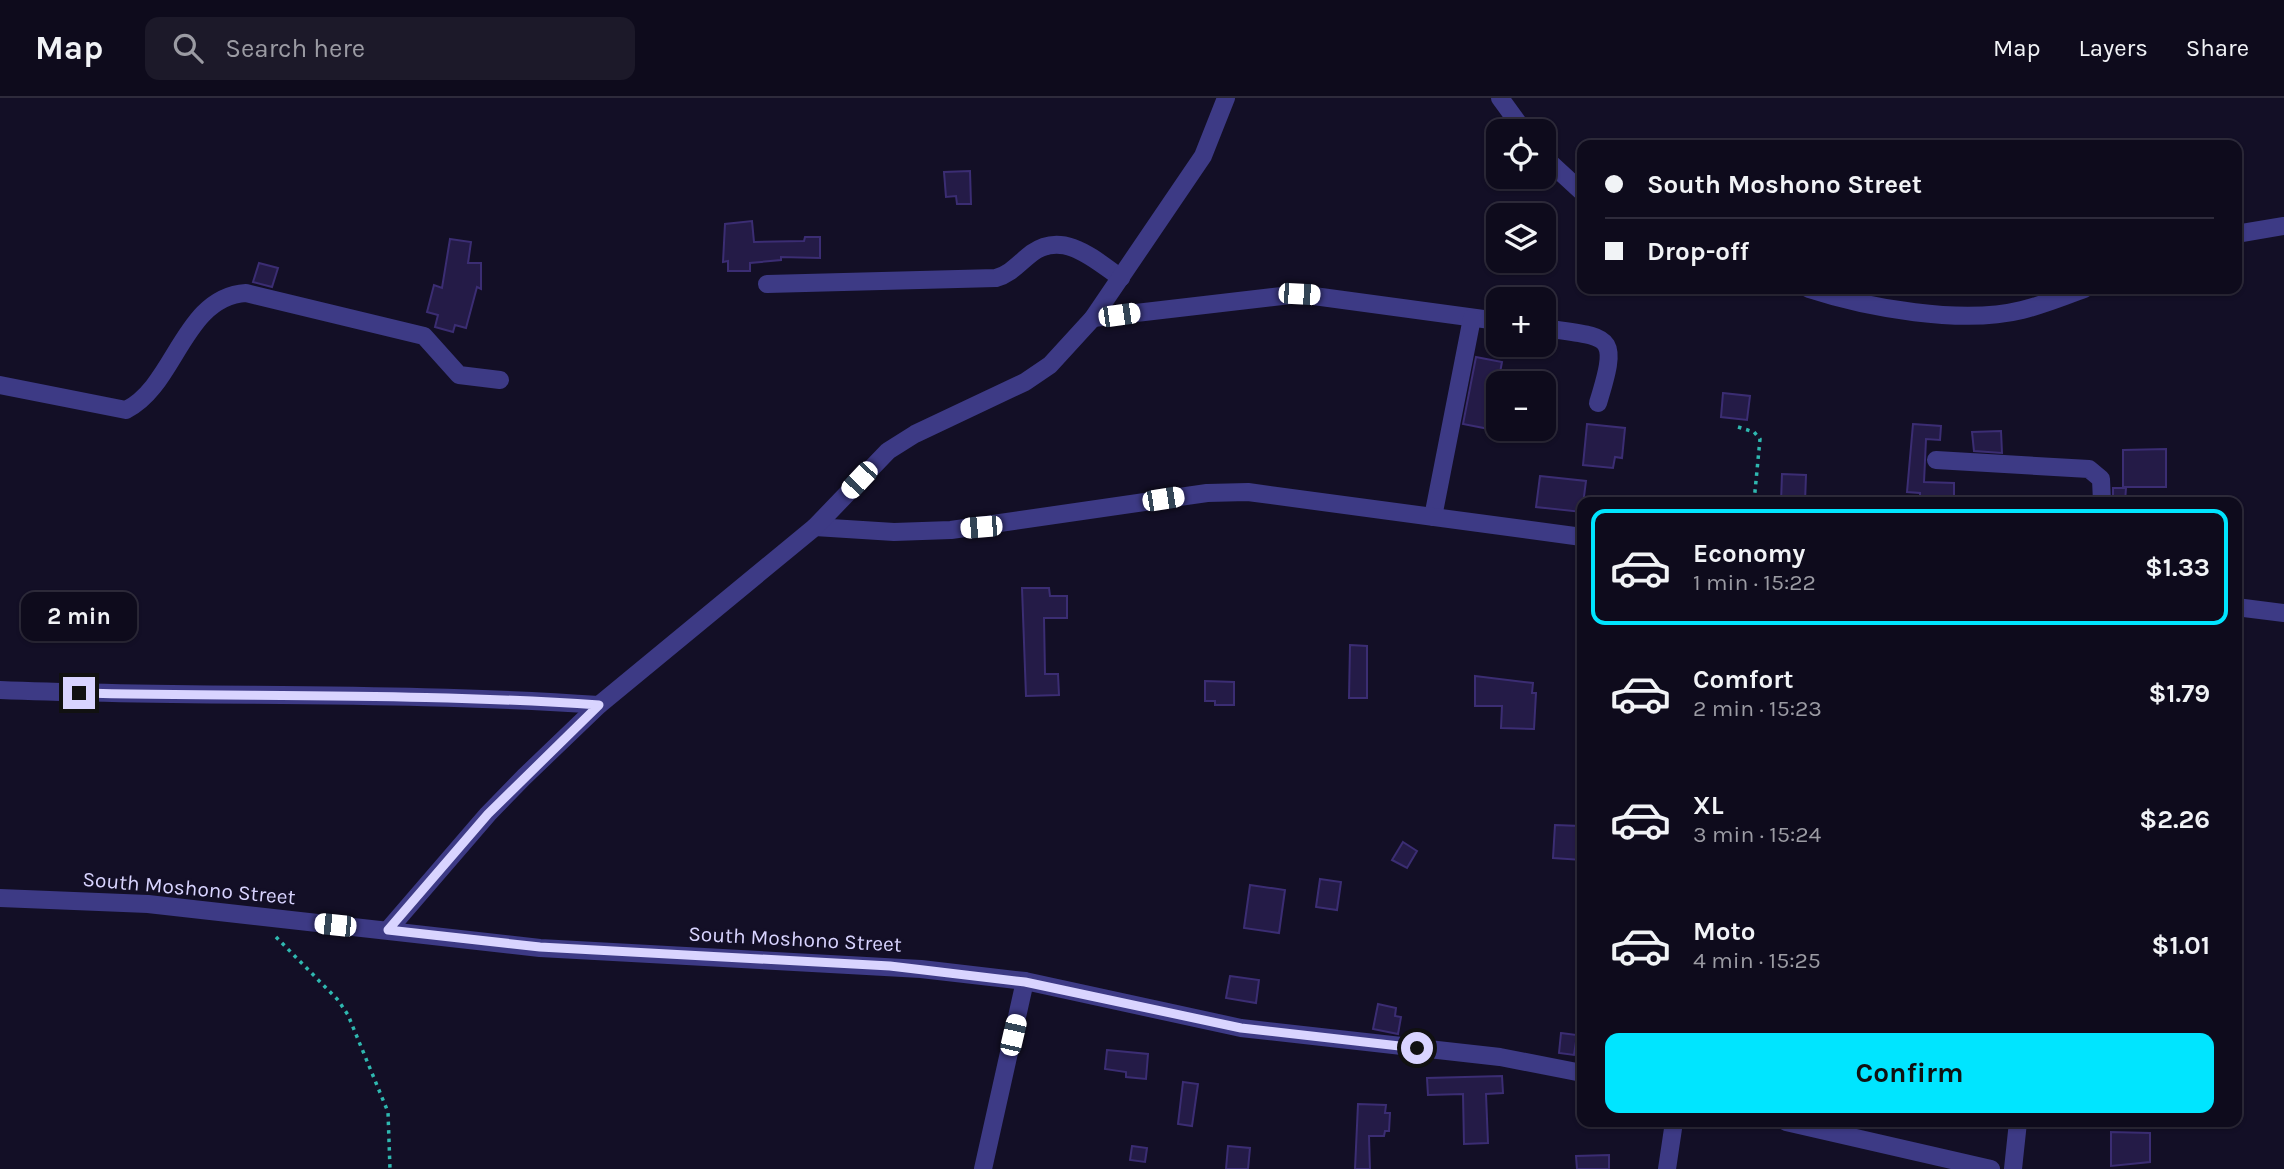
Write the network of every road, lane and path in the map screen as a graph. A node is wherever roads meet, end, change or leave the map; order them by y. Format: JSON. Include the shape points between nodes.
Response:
{"nodes":[{"id":1,"x":1226,"y":98,"type":"edge"},
{"id":2,"x":1500,"y":98,"type":"edge"},
{"id":3,"x":1515,"y":119,"type":"edge"},
{"id":4,"x":1556,"y":168,"type":"edge"},
{"id":5,"x":1577,"y":187,"type":"edge"},
{"id":6,"x":2284,"y":226,"type":"edge"},
{"id":7,"x":2242,"y":233,"type":"edge"},
{"id":8,"x":1121,"y":278,"type":"junction"},
{"id":9,"x":766,"y":284,"type":"dead end"},
{"id":10,"x":1827,"y":294,"type":"edge"},
{"id":11,"x":2070,"y":294,"type":"edge"},
{"id":12,"x":1093,"y":318,"type":"junction"},
{"id":13,"x":1472,"y":318,"type":"junction"},
{"id":14,"x":1486,"y":320,"type":"edge"},
{"id":15,"x":1556,"y":330,"type":"edge"},
{"id":16,"x":500,"y":380,"type":"dead end"},
{"id":17,"x":0,"y":385,"type":"edge"},
{"id":18,"x":1598,"y":403,"type":"dead end"},
{"id":19,"x":1738,"y":426,"type":"dead end"},
{"id":20,"x":1936,"y":460,"type":"dead end"},
{"id":21,"x":1754,"y":497,"type":"edge"},
{"id":22,"x":2102,"y":497,"type":"edge"},
{"id":23,"x":1433,"y":517,"type":"junction"},
{"id":24,"x":816,"y":527,"type":"junction"},
{"id":25,"x":1577,"y":536,"type":"edge"},
{"id":26,"x":2242,"y":608,"type":"edge"},
{"id":27,"x":2284,"y":613,"type":"edge"},
{"id":28,"x":0,"y":690,"type":"edge"},
{"id":29,"x":599,"y":705,"type":"junction"},
{"id":30,"x":0,"y":898,"type":"edge"},
{"id":31,"x":254,"y":916,"type":"junction"},
{"id":32,"x":388,"y":930,"type":"junction"},
{"id":33,"x":1025,"y":982,"type":"junction"},
{"id":34,"x":1577,"y":1072,"type":"edge"},
{"id":35,"x":1673,"y":1127,"type":"edge"},
{"id":36,"x":1808,"y":1127,"type":"edge"},
{"id":37,"x":2017,"y":1127,"type":"edge"},
{"id":38,"x":390,"y":1169,"type":"edge"},
{"id":39,"x":983,"y":1169,"type":"edge"},
{"id":40,"x":1667,"y":1169,"type":"edge"},
{"id":41,"x":1991,"y":1169,"type":"edge"},
{"id":42,"x":2013,"y":1169,"type":"edge"}],
"edges":[{"from":1,"to":8,"type":"street","via":[[1203,156]]},
{"from":2,"to":3,"type":"street"},
{"from":4,"to":5,"type":"street"},
{"from":6,"to":7,"type":"street"},
{"from":8,"to":9,"type":"street","via":[[1078,250],[1056,244],[1041,248],[996,278]]},
{"from":8,"to":12,"type":"street"},
{"from":10,"to":11,"type":"street","via":[[1877,308],[1980,315],[2021,311]]},
{"from":12,"to":13,"type":"street","via":[[1299,294]]},
{"from":12,"to":24,"type":"street","via":[[1051,365],[1033,378],[888,451]]},
{"from":13,"to":14,"type":"street"},
{"from":13,"to":23,"type":"street"},
{"from":15,"to":18,"type":"street","via":[[1597,336],[1606,344],[1611,358]]},
{"from":16,"to":17,"type":"street","via":[[459,375],[424,336],[246,293],[219,300],[195,324],[145,398],[126,410]]},
{"from":19,"to":21,"type":"path","via":[[1760,439]]},
{"from":20,"to":22,"type":"street","via":[[2089,469],[2101,479]]},
{"from":23,"to":24,"type":"street","via":[[1229,492],[951,530]]},
{"from":23,"to":25,"type":"street"},
{"from":24,"to":29,"type":"street"},
{"from":26,"to":27,"type":"street"},
{"from":28,"to":29,"type":"street","via":[[241,697],[430,696]]},
{"from":29,"to":32,"type":"street","via":[[488,814]]},
{"from":30,"to":31,"type":"street","name":"South Moshono Street","via":[[148,904]]},
{"from":31,"to":32,"type":"street","name":"South Moshono Street"},
{"from":31,"to":38,"type":"path","via":[[344,1007],[388,1112]]},
{"from":32,"to":33,"type":"street","name":"South Moshono Street","via":[[540,947],[890,966]]},
{"from":33,"to":34,"type":"street","name":"South Moshono Street","via":[[1241,1028],[1500,1057]]},
{"from":33,"to":39,"type":"street"},
{"from":35,"to":40,"type":"street"},
{"from":36,"to":41,"type":"street"},
{"from":37,"to":42,"type":"street"}]}
